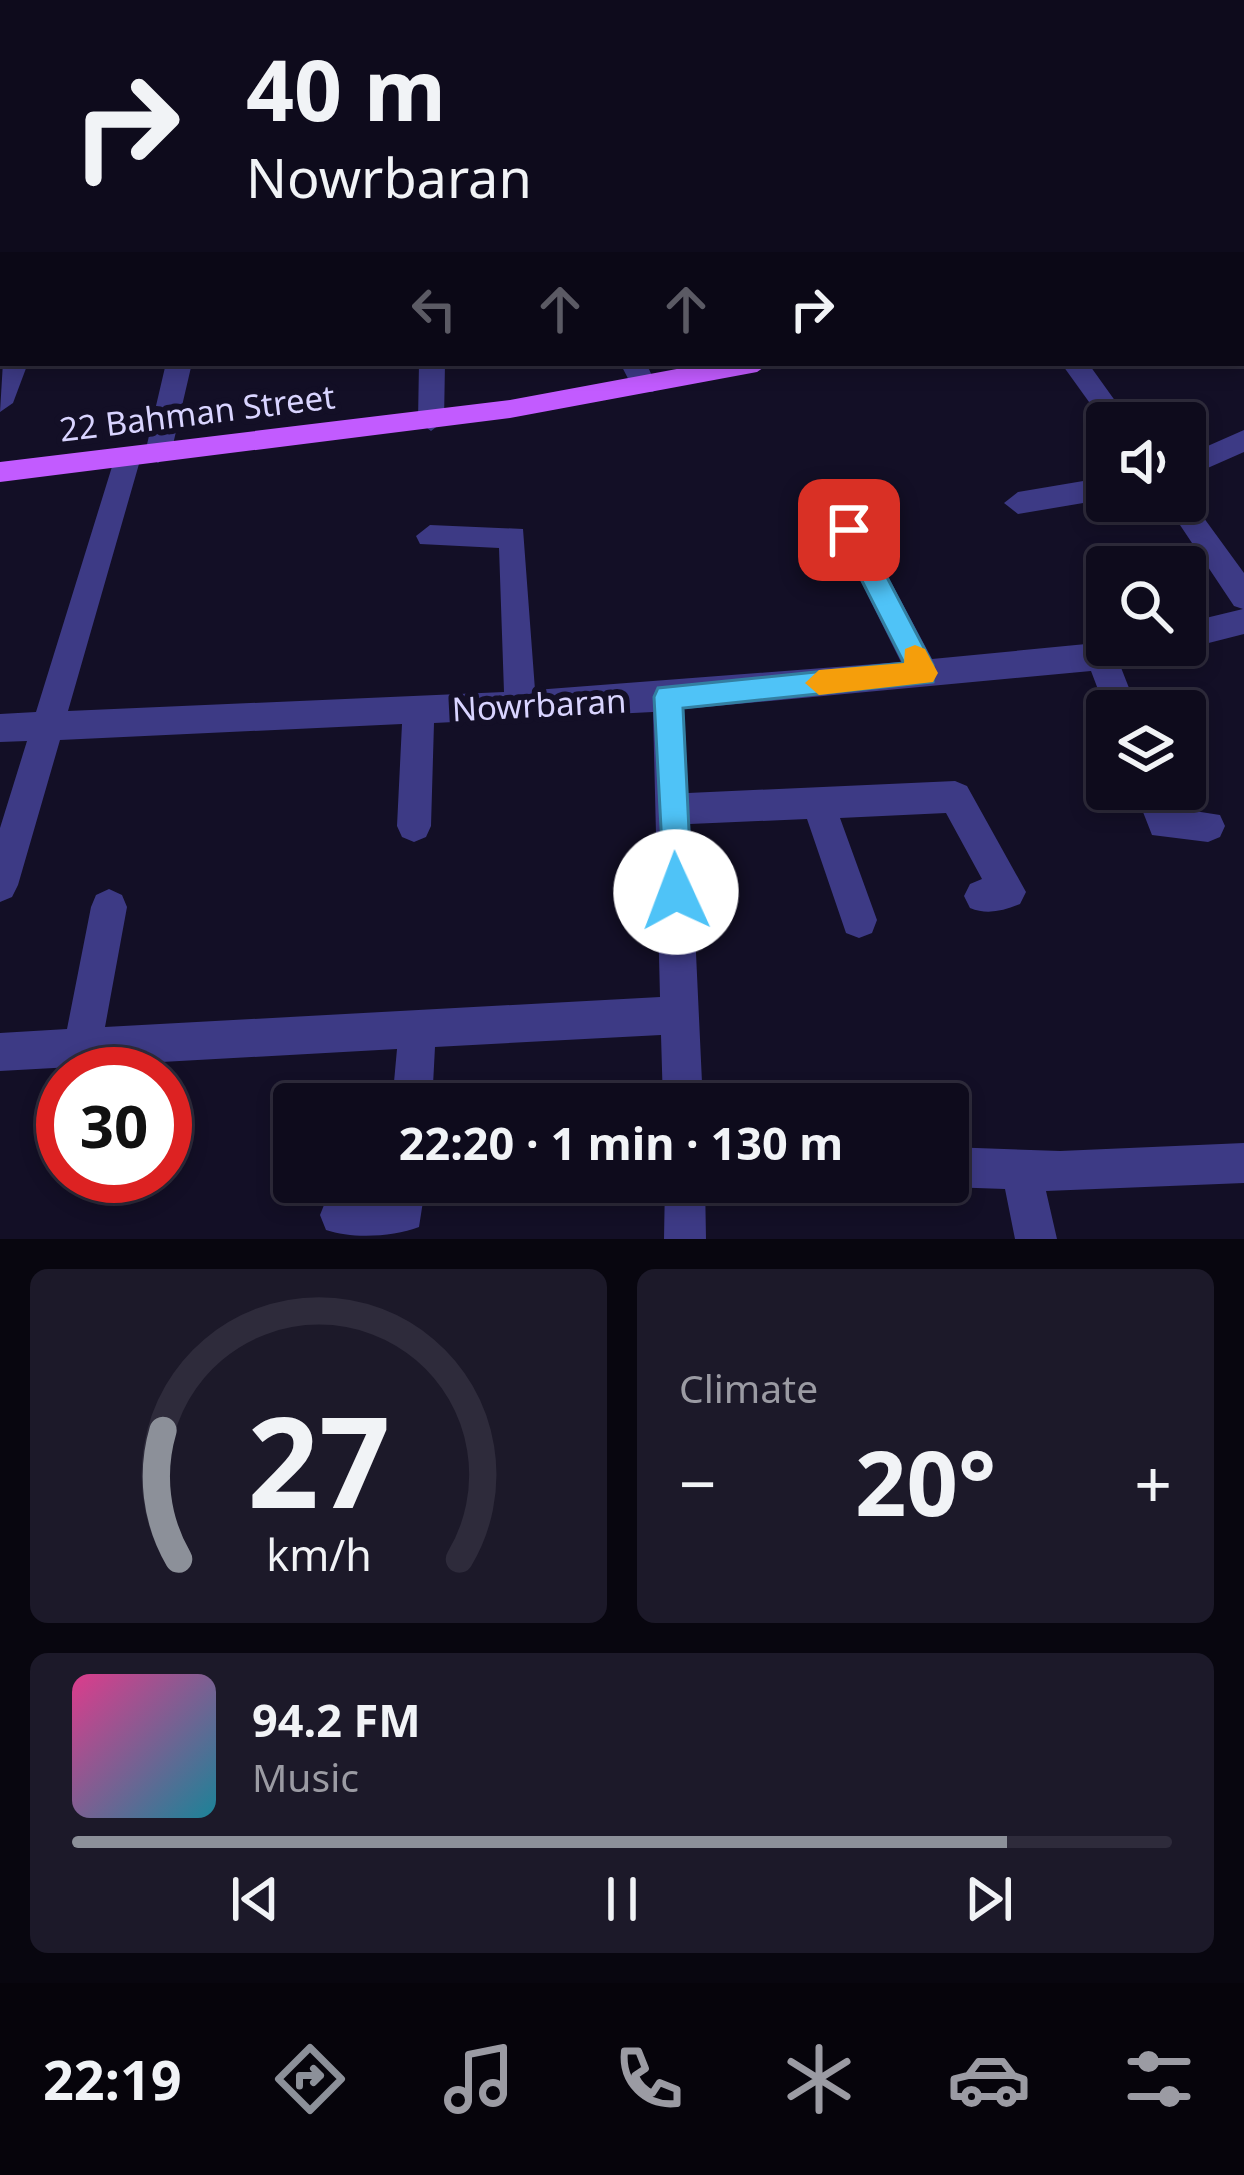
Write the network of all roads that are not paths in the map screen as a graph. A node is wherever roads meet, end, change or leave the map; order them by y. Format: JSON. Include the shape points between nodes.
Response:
{"nodes":[{"id":1,"x":14,"y":366,"type":"edge"},
{"id":2,"x":178,"y":366,"type":"edge"},
{"id":3,"x":432,"y":366,"type":"edge"},
{"id":4,"x":728,"y":366,"type":"edge"},
{"id":5,"x":1076,"y":366,"type":"edge"},
{"id":6,"x":639,"y":375,"type":"edge"},
{"id":7,"x":1103,"y":402,"type":"edge"},
{"id":8,"x":0,"y":403,"type":"edge"},
{"id":9,"x":431,"y":421,"type":"junction"},
{"id":10,"x":1244,"y":440,"type":"edge"},
{"id":11,"x":143,"y":455,"type":"junction"},
{"id":12,"x":1206,"y":458,"type":"edge"},
{"id":13,"x":0,"y":472,"type":"edge"},
{"id":14,"x":1086,"y":492,"type":"edge"},
{"id":15,"x":1018,"y":503,"type":"dead end"},
{"id":16,"x":1192,"y":522,"type":"edge"},
{"id":17,"x":849,"y":530,"type":"dead end"},
{"id":18,"x":430,"y":536,"type":"dead end"},
{"id":19,"x":1244,"y":597,"type":"edge"},
{"id":20,"x":1244,"y":621,"type":"edge"},
{"id":21,"x":1206,"y":631,"type":"edge"},
{"id":22,"x":1086,"y":658,"type":"edge"},
{"id":23,"x":923,"y":673,"type":"junction"},
{"id":24,"x":668,"y":697,"type":"junction"},
{"id":25,"x":520,"y":706,"type":"junction"},
{"id":26,"x":419,"y":711,"type":"junction"},
{"id":27,"x":0,"y":728,"type":"edge"},
{"id":28,"x":50,"y":728,"type":"junction"},
{"id":29,"x":818,"y":803,"type":"junction"},
{"id":30,"x":673,"y":809,"type":"junction"},
{"id":31,"x":1159,"y":810,"type":"edge"},
{"id":32,"x":414,"y":826,"type":"dead end"},
{"id":33,"x":1208,"y":826,"type":"dead end"},
{"id":34,"x":0,"y":885,"type":"edge"},
{"id":35,"x":982,"y":896,"type":"dead end"},
{"id":36,"x":109,"y":907,"type":"dead end"},
{"id":37,"x":859,"y":920,"type":"dead end"},
{"id":38,"x":680,"y":1015,"type":"junction"},
{"id":39,"x":417,"y":1032,"type":"junction"},
{"id":40,"x":82,"y":1047,"type":"edge"},
{"id":41,"x":103,"y":1047,"type":"edge"},
{"id":42,"x":36,"y":1050,"type":"edge"},
{"id":43,"x":0,"y":1052,"type":"edge"},
{"id":44,"x":413,"y":1083,"type":"edge"},
{"id":45,"x":682,"y":1083,"type":"edge"},
{"id":46,"x":1244,"y":1163,"type":"edge"},
{"id":47,"x":969,"y":1169,"type":"edge"},
{"id":48,"x":1021,"y":1170,"type":"junction"},
{"id":49,"x":405,"y":1203,"type":"edge"},
{"id":50,"x":685,"y":1203,"type":"edge"},
{"id":51,"x":341,"y":1215,"type":"dead end"},
{"id":52,"x":686,"y":1239,"type":"edge"},
{"id":53,"x":1036,"y":1239,"type":"edge"}],
"edges":[{"from":1,"to":8,"type":"street"},
{"from":2,"to":11,"type":"street"},
{"from":3,"to":9,"type":"street"},
{"from":4,"to":6,"type":"main road","name":"22 Bahman Street"},
{"from":5,"to":7,"type":"street"},
{"from":6,"to":9,"type":"main road","name":"22 Bahman Street"},
{"from":9,"to":11,"type":"main road","name":"22 Bahman Street"},
{"from":10,"to":12,"type":"street"},
{"from":11,"to":13,"type":"main road","name":"22 Bahman Street"},
{"from":11,"to":28,"type":"street"},
{"from":14,"to":15,"type":"street"},
{"from":16,"to":19,"type":"street"},
{"from":17,"to":23,"type":"street"},
{"from":18,"to":25,"type":"street","via":[[513,537]]},
{"from":20,"to":21,"type":"street"},
{"from":22,"to":23,"type":"street","name":"Nowrbaran"},
{"from":23,"to":24,"type":"street","name":"Nowrbaran"},
{"from":24,"to":25,"type":"street","name":"Nowrbaran"},
{"from":24,"to":30,"type":"street"},
{"from":25,"to":26,"type":"street","name":"Nowrbaran"},
{"from":26,"to":28,"type":"street","name":"Nowrbaran"},
{"from":26,"to":32,"type":"street"},
{"from":27,"to":28,"type":"street","name":"Nowrbaran"},
{"from":28,"to":34,"type":"street"},
{"from":29,"to":30,"type":"street"},
{"from":29,"to":35,"type":"street","via":[[955,796],[1008,892]]},
{"from":29,"to":37,"type":"street"},
{"from":30,"to":38,"type":"street"},
{"from":31,"to":33,"type":"street","via":[[1164,824]]},
{"from":36,"to":40,"type":"street"},
{"from":38,"to":39,"type":"street"},
{"from":38,"to":45,"type":"street"},
{"from":39,"to":41,"type":"street"},
{"from":39,"to":44,"type":"street"},
{"from":42,"to":43,"type":"street"},
{"from":46,"to":48,"type":"street"},
{"from":47,"to":48,"type":"street"},
{"from":48,"to":53,"type":"street"},
{"from":49,"to":51,"type":"street","via":[[404,1212]]},
{"from":50,"to":52,"type":"street"}]}
